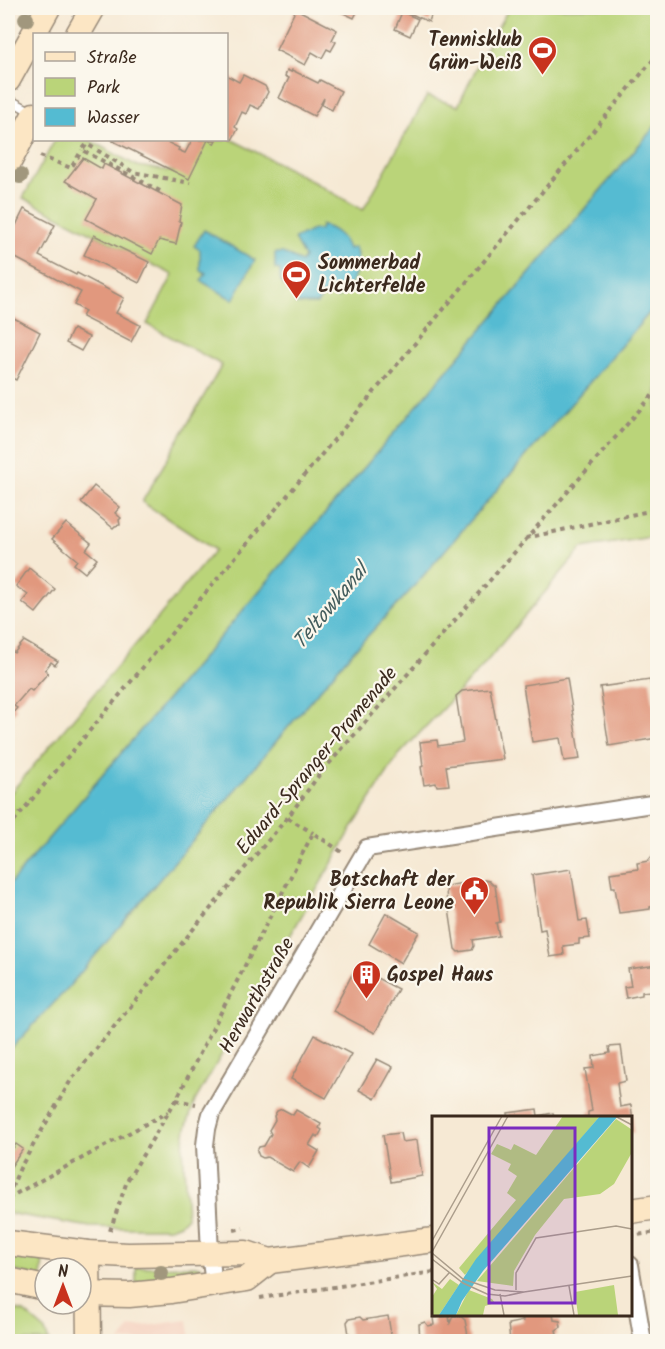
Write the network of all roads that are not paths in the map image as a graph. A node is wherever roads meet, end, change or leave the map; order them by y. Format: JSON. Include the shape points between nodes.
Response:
{"nodes":[{"id":1,"x":48,"y":8,"type":"edge"},
{"id":2,"x":93,"y":8,"type":"edge"},
{"id":3,"x":34,"y":33,"type":"edge"},
{"id":4,"x":79,"y":33,"type":"edge"},
{"id":5,"x":33,"y":35,"type":"edge"},
{"id":6,"x":8,"y":80,"type":"edge"},
{"id":7,"x":8,"y":99,"type":"edge"},
{"id":8,"x":33,"y":113,"type":"edge"},
{"id":9,"x":33,"y":116,"type":"edge"},
{"id":10,"x":8,"y":165,"type":"edge"},
{"id":11,"x":657,"y":803,"type":"edge"},
{"id":12,"x":657,"y":1207,"type":"edge"},
{"id":13,"x":632,"y":1211,"type":"edge"},
{"id":14,"x":432,"y":1240,"type":"edge"},
{"id":15,"x":8,"y":1243,"type":"edge"},
{"id":16,"x":88,"y":1253,"type":"junction"},
{"id":17,"x":210,"y":1254,"type":"junction"},
{"id":18,"x":88,"y":1256,"type":"edge"},
{"id":19,"x":270,"y":1261,"type":"junction"},
{"id":20,"x":632,"y":1277,"type":"edge"},
{"id":21,"x":8,"y":1280,"type":"edge"},
{"id":22,"x":214,"y":1284,"type":"junction"},
{"id":23,"x":33,"y":1285,"type":"edge"},
{"id":24,"x":93,"y":1294,"type":"edge"},
{"id":25,"x":86,"y":1316,"type":"edge"},
{"id":26,"x":88,"y":1341,"type":"edge"},
{"id":27,"x":643,"y":1341,"type":"edge"}],
"edges":[{"from":1,"to":3,"type":"main road"},
{"from":2,"to":4,"type":"main road"},
{"from":5,"to":6,"type":"main road"},
{"from":7,"to":8,"type":"lane"},
{"from":9,"to":10,"type":"main road"},
{"from":11,"to":17,"type":"street","name":"Herwarthstraße","via":[[367,848],[211,1114],[205,1145]]},
{"from":12,"to":13,"type":"main road"},
{"from":14,"to":19,"type":"main road"},
{"from":15,"to":16,"type":"main road"},
{"from":16,"to":17,"type":"main road"},
{"from":16,"to":18,"type":"main road"},
{"from":17,"to":19,"type":"main road","via":[[246,1253]]},
{"from":17,"to":22,"type":"street","name":"Herwarthstraße"},
{"from":19,"to":22,"type":"main road","via":[[248,1279]]},
{"from":20,"to":27,"type":"street"},
{"from":21,"to":23,"type":"main road"},
{"from":22,"to":24,"type":"main road","via":[[129,1295]]},
{"from":25,"to":26,"type":"main road"}]}
